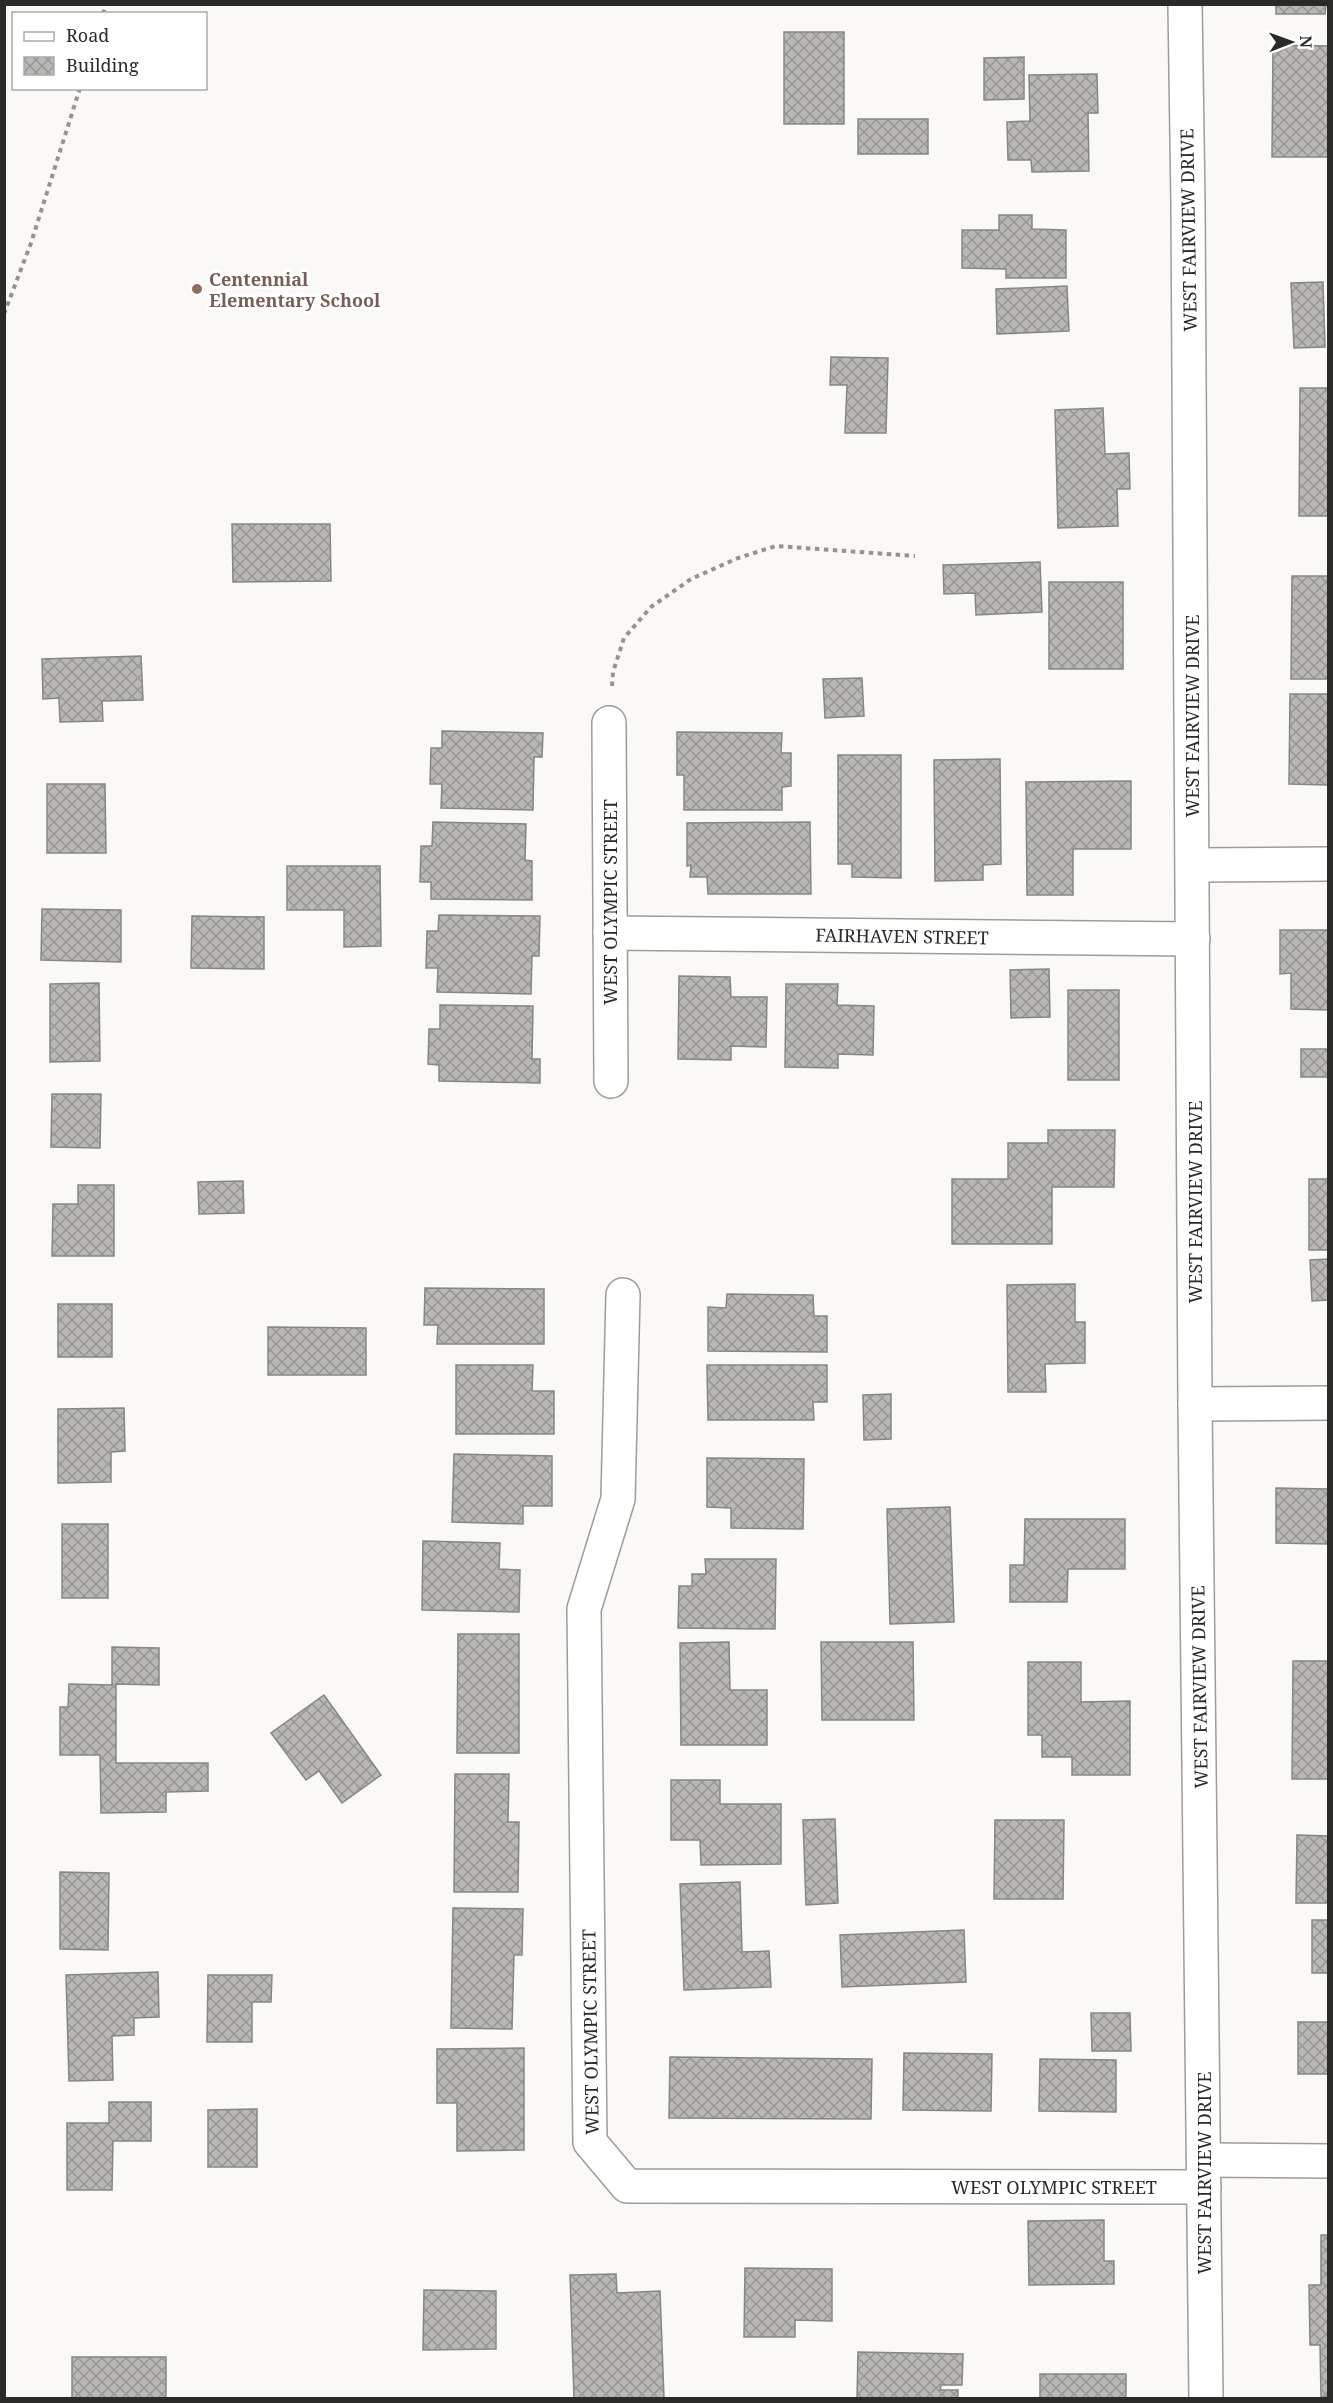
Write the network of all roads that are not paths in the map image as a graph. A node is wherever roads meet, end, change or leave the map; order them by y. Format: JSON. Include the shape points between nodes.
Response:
{"nodes":[{"id":1,"x":1185,"y":4,"type":"edge"},
{"id":2,"x":609,"y":723,"type":"road end"},
{"id":3,"x":1329,"y":864,"type":"edge"},
{"id":4,"x":1193,"y":865,"type":"junction"},
{"id":5,"x":610,"y":933,"type":"junction"},
{"id":6,"x":1193,"y":939,"type":"junction"},
{"id":7,"x":611,"y":1081,"type":"dead end"},
{"id":8,"x":623,"y":1294,"type":"dead end"},
{"id":9,"x":1329,"y":1403,"type":"edge"},
{"id":10,"x":1196,"y":1404,"type":"junction"},
{"id":11,"x":1329,"y":2161,"type":"edge"},
{"id":12,"x":1204,"y":2174,"type":"junction"},
{"id":13,"x":1206,"y":2398,"type":"edge"}],
"edges":[{"from":1,"to":4,"type":"street","name":"WEST FAIRVIEW DRIVE"},
{"from":2,"to":5,"type":"street","name":"WEST OLYMPIC STREET"},
{"from":3,"to":4,"type":"street"},
{"from":4,"to":6,"type":"street","name":"WEST FAIRVIEW DRIVE"},
{"from":5,"to":6,"type":"street","name":"FAIRHAVEN STREET"},
{"from":5,"to":7,"type":"street","name":"WEST OLYMPIC STREET"},
{"from":6,"to":10,"type":"street","name":"WEST FAIRVIEW DRIVE"},
{"from":8,"to":12,"type":"street","name":"WEST OLYMPIC STREET","via":[[618,1498],[584,1608],[590,2142],[627,2186]]},
{"from":9,"to":10,"type":"street"},
{"from":10,"to":12,"type":"street","name":"WEST FAIRVIEW DRIVE"},
{"from":11,"to":12,"type":"street","name":"WEST OLYMPIC STREET"},
{"from":12,"to":13,"type":"street","name":"WEST FAIRVIEW DRIVE"}]}
